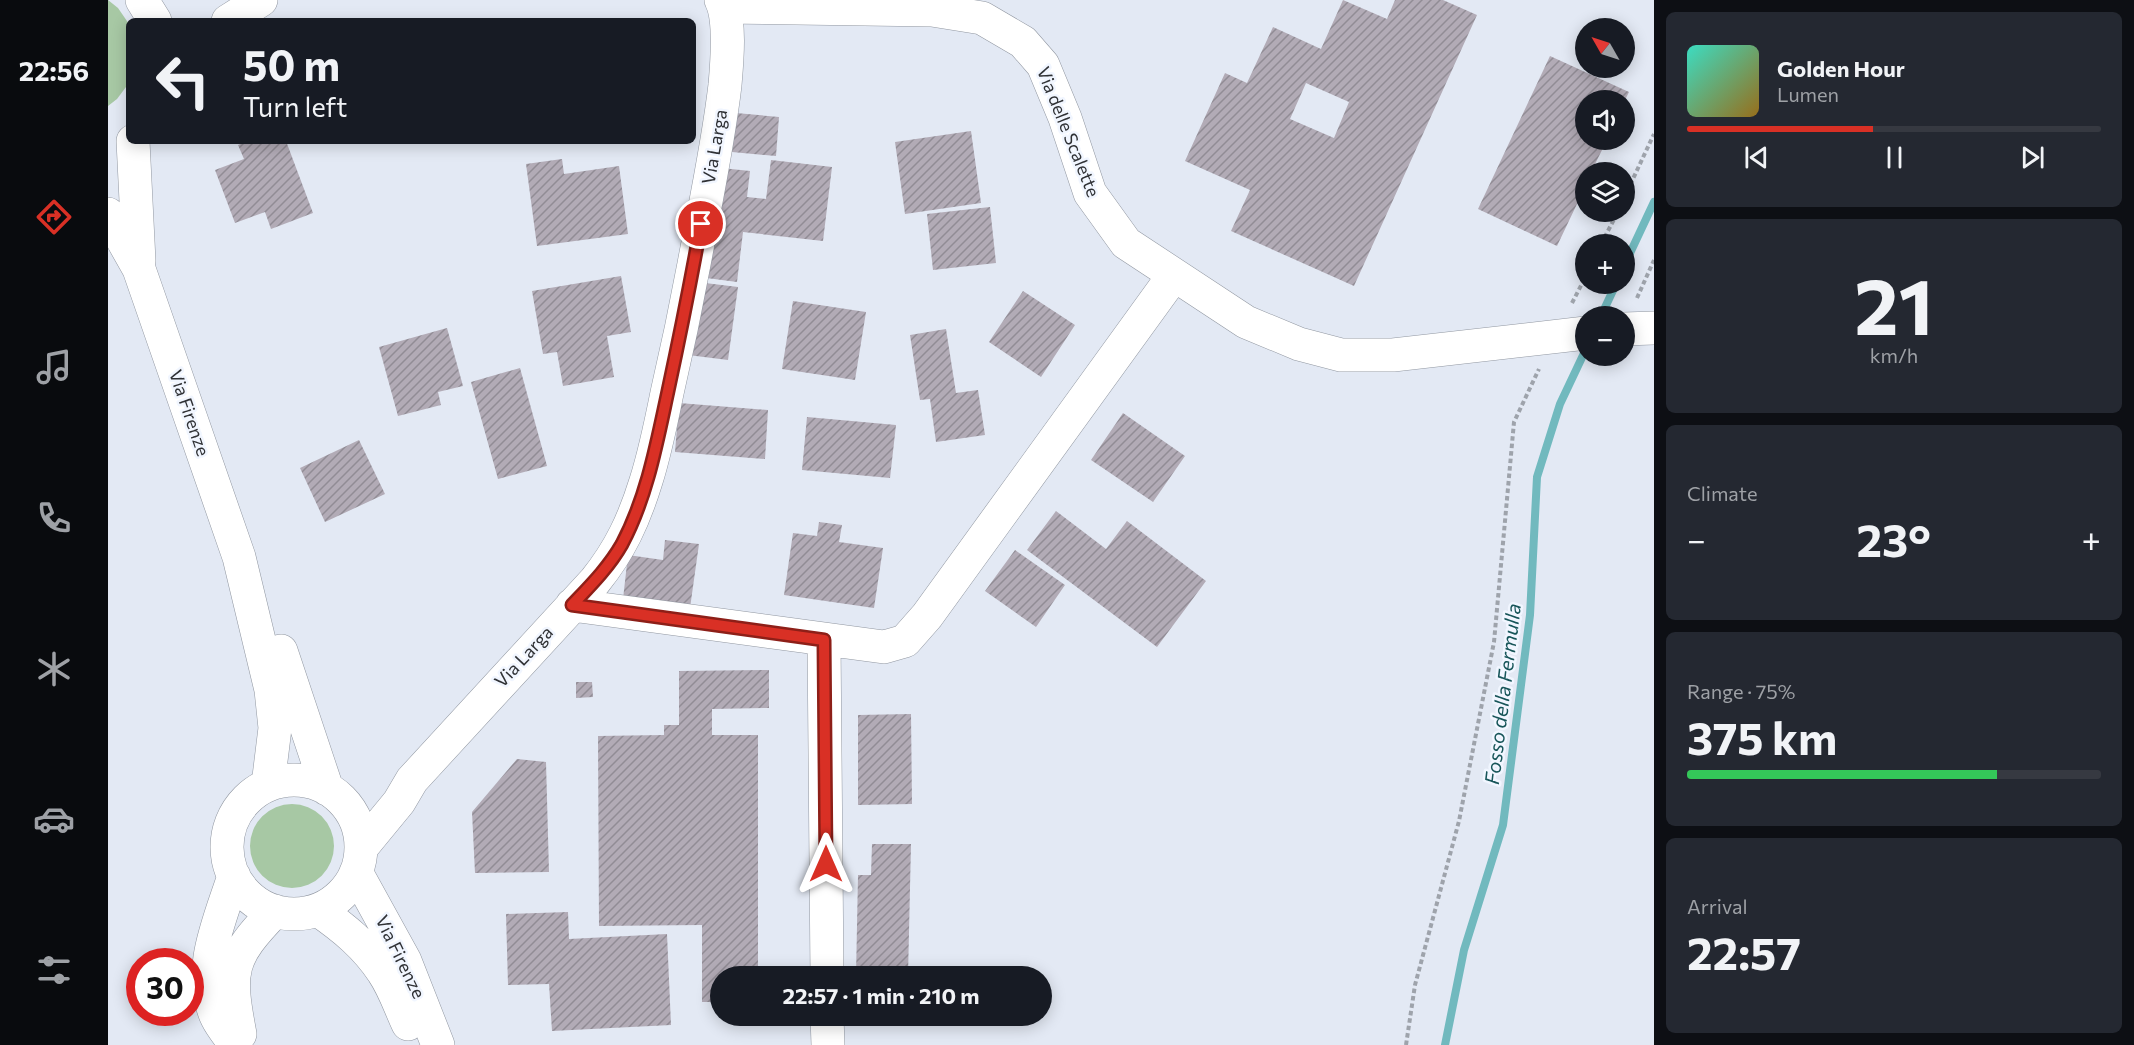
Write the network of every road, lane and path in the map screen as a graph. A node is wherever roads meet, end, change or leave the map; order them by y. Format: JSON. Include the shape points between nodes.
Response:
{"nodes":[{"id":1,"x":142,"y":0,"type":"edge"},
{"id":2,"x":261,"y":0,"type":"edge"},
{"id":3,"x":723,"y":4,"type":"edge"},
{"id":4,"x":153,"y":18,"type":"edge"},
{"id":5,"x":233,"y":18,"type":"edge"},
{"id":6,"x":126,"y":125,"type":"edge"},
{"id":7,"x":1654,"y":134,"type":"edge"},
{"id":8,"x":108,"y":136,"type":"edge"},
{"id":9,"x":133,"y":144,"type":"edge"},
{"id":10,"x":1635,"y":175,"type":"edge"},
{"id":11,"x":108,"y":214,"type":"edge"},
{"id":12,"x":1654,"y":260,"type":"edge"},
{"id":13,"x":139,"y":268,"type":"junction"},
{"id":14,"x":1174,"y":275,"type":"junction"},
{"id":15,"x":1638,"y":321,"type":"edge"},
{"id":16,"x":1571,"y":334,"type":"edge"},
{"id":17,"x":239,"y":556,"type":"junction"},
{"id":18,"x":572,"y":605,"type":"junction"},
{"id":19,"x":824,"y":640,"type":"junction"},
{"id":20,"x":412,"y":780,"type":"junction"},
{"id":21,"x":268,"y":785,"type":"junction"},
{"id":22,"x":337,"y":798,"type":"junction"},
{"id":23,"x":359,"y":860,"type":"junction"},
{"id":24,"x":234,"y":876,"type":"junction"},
{"id":25,"x":318,"y":910,"type":"junction"},
{"id":26,"x":275,"y":911,"type":"junction"},
{"id":27,"x":827,"y":966,"type":"edge"},
{"id":28,"x":828,"y":1026,"type":"edge"},
{"id":29,"x":236,"y":1045,"type":"edge"},
{"id":30,"x":242,"y":1045,"type":"edge"},
{"id":31,"x":417,"y":1045,"type":"edge"},
{"id":32,"x":438,"y":1045,"type":"edge"},
{"id":33,"x":828,"y":1045,"type":"edge"},
{"id":34,"x":1406,"y":1045,"type":"edge"}],
"edges":[{"from":1,"to":4,"type":"street"},
{"from":2,"to":5,"type":"street"},
{"from":3,"to":14,"type":"street","name":"Via delle Scalette","via":[[932,10],[982,18],[1023,42],[1043,65],[1090,193],[1126,243]]},
{"from":3,"to":18,"type":"street","name":"Via Larga","via":[[727,40],[725,85],[657,444],[622,544]]},
{"from":6,"to":8,"type":"street"},
{"from":7,"to":10,"type":"path"},
{"from":9,"to":13,"type":"street","name":"Via Firenze"},
{"from":11,"to":13,"type":"street","name":"Via Firenze"},
{"from":12,"to":15,"type":"path"},
{"from":13,"to":17,"type":"street","name":"Via Firenze"},
{"from":14,"to":16,"type":"street","name":"Via delle Scalette","via":[[1246,322],[1299,344],[1341,355],[1393,355]]},
{"from":14,"to":19,"type":"street","via":[[905,641],[884,647]]},
{"from":16,"to":34,"type":"path","via":[[1514,422],[1494,642],[1459,821],[1415,985]]},
{"from":17,"to":21,"type":"street","name":"Via Firenze","via":[[271,690],[275,728]]},
{"from":17,"to":22,"type":"street","name":"Via Firenze","via":[[266,609]]},
{"from":18,"to":19,"type":"street"},
{"from":18,"to":20,"type":"street","name":"Via Larga"},
{"from":19,"to":27,"type":"street"},
{"from":20,"to":22,"type":"street","name":"Via Larga"},
{"from":20,"to":23,"type":"street","name":"Via Larga"},
{"from":21,"to":22,"type":"street","via":[[298,780],[313,783]]},
{"from":21,"to":24,"type":"street","via":[[255,793],[235,816],[228,846]]},
{"from":22,"to":23,"type":"street","name":"Via Firenze","via":[[355,820]]},
{"from":23,"to":25,"type":"street","via":[[349,885]]},
{"from":23,"to":32,"type":"street","name":"Via Firenze"},
{"from":24,"to":26,"type":"street","via":[[251,898]]},
{"from":24,"to":29,"type":"street","via":[[213,943],[208,977],[217,1017]]},
{"from":25,"to":26,"type":"street","via":[[295,915]]},
{"from":25,"to":31,"type":"street","name":"Via Firenze","via":[[355,937],[385,974]]},
{"from":26,"to":30,"type":"street","via":[[248,941],[234,968],[233,996]]},
{"from":28,"to":33,"type":"street"}]}
